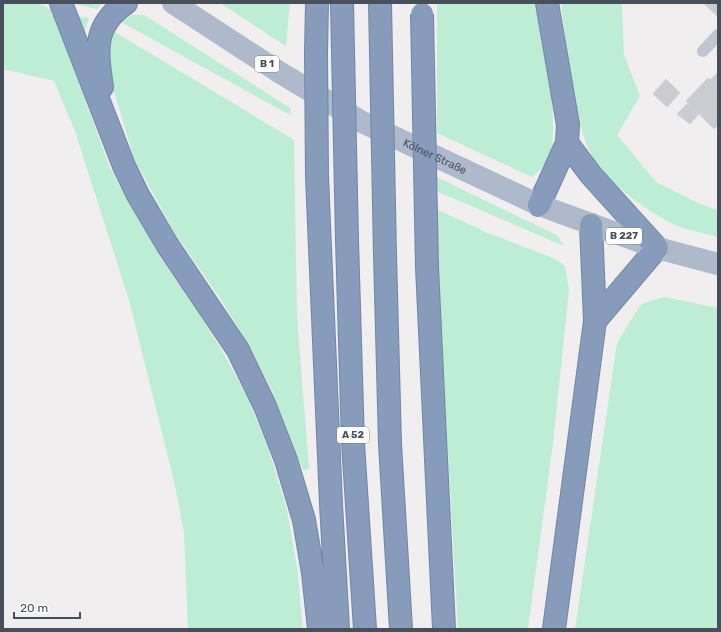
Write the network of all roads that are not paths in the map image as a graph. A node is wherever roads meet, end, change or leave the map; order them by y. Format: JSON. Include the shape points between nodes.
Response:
{"nodes":[{"id":1,"x":61,"y":3,"type":"edge"},
{"id":2,"x":126,"y":3,"type":"edge"},
{"id":3,"x":173,"y":3,"type":"edge"},
{"id":4,"x":316,"y":3,"type":"edge"},
{"id":5,"x":342,"y":3,"type":"edge"},
{"id":6,"x":380,"y":3,"type":"edge"},
{"id":7,"x":547,"y":3,"type":"edge"},
{"id":8,"x":422,"y":8,"type":"edge"},
{"id":9,"x":718,"y":35,"type":"edge"},
{"id":10,"x":703,"y":51,"type":"dead end"},
{"id":11,"x":105,"y":115,"type":"junction"},
{"id":12,"x":567,"y":143,"type":"junction"},
{"id":13,"x":539,"y":205,"type":"junction"},
{"id":14,"x":591,"y":225,"type":"junction"},
{"id":15,"x":657,"y":248,"type":"junction"},
{"id":16,"x":718,"y":264,"type":"edge"},
{"id":17,"x":595,"y":321,"type":"junction"},
{"id":18,"x":319,"y":629,"type":"edge"},
{"id":19,"x":338,"y":629,"type":"edge"},
{"id":20,"x":365,"y":629,"type":"edge"},
{"id":21,"x":401,"y":629,"type":"edge"},
{"id":22,"x":444,"y":629,"type":"edge"},
{"id":23,"x":554,"y":629,"type":"edge"}],
"edges":[{"from":1,"to":11,"type":"highway"},
{"from":2,"to":11,"type":"highway","via":[[108,19],[101,30],[99,63]]},
{"from":3,"to":13,"type":"main road","name":"Kölner Straße","number":"B 1","via":[[362,122]]},
{"from":4,"to":19,"type":"highway","bridge":true,"via":[[317,177]]},
{"from":5,"to":20,"type":"highway","number":"A 52","bridge":true,"via":[[353,443]]},
{"from":6,"to":21,"type":"highway","bridge":true,"via":[[390,444]]},
{"from":7,"to":12,"type":"highway","via":[[568,125]]},
{"from":8,"to":22,"type":"highway","bridge":true,"via":[[427,267]]},
{"from":9,"to":10,"type":"lane"},
{"from":11,"to":18,"type":"highway","via":[[124,166],[153,221],[238,350],[265,406],[286,460],[304,520],[314,573]]},
{"from":12,"to":13,"type":"highway"},
{"from":12,"to":15,"type":"highway","via":[[591,175]]},
{"from":13,"to":14,"type":"main road","name":"Kölner Straße","number":"B 1"},
{"from":14,"to":15,"type":"main road","name":"Kölner Straße","number":"B 227"},
{"from":14,"to":17,"type":"highway"},
{"from":15,"to":16,"type":"main road","name":"Kölner Straße","number":"B 227"},
{"from":15,"to":17,"type":"highway"},
{"from":17,"to":23,"type":"highway"}]}
